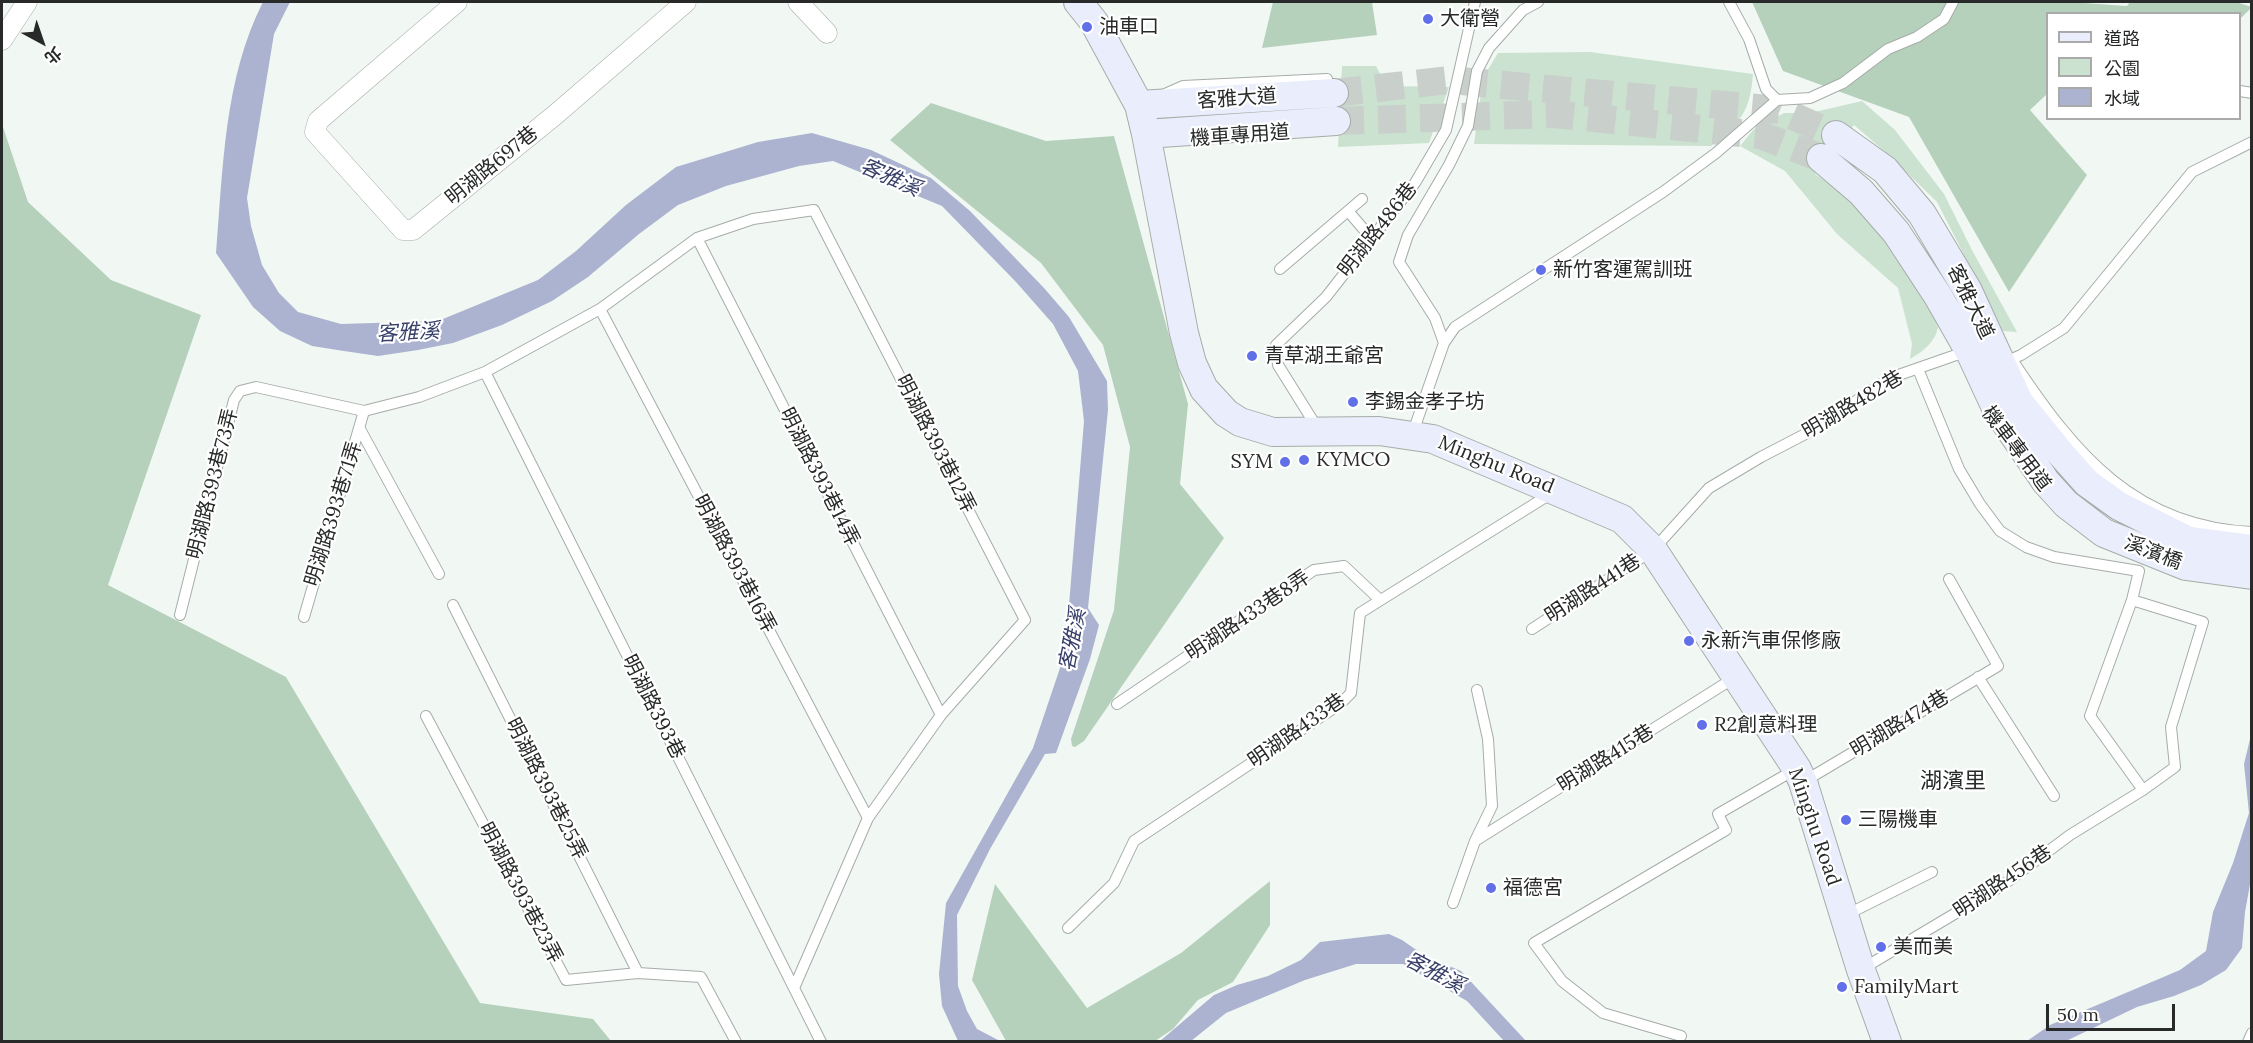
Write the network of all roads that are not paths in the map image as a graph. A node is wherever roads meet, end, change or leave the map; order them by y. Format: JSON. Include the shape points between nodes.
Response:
{"nodes":[{"id":1,"x":27,"y":2,"type":"edge"},
{"id":2,"x":457,"y":2,"type":"edge"},
{"id":3,"x":686,"y":2,"type":"edge"},
{"id":4,"x":798,"y":2,"type":"edge"},
{"id":5,"x":1078,"y":2,"type":"edge"},
{"id":6,"x":1475,"y":2,"type":"edge"},
{"id":7,"x":1538,"y":2,"type":"edge"},
{"id":8,"x":1729,"y":2,"type":"edge"},
{"id":9,"x":1953,"y":2,"type":"edge"},
{"id":10,"x":827,"y":33,"type":"dead end"},
{"id":11,"x":2,"y":40,"type":"edge"},
{"id":12,"x":1334,"y":86,"type":"tunnel mouth"},
{"id":13,"x":1777,"y":100,"type":"junction"},
{"id":14,"x":1139,"y":105,"type":"junction"},
{"id":15,"x":1335,"y":125,"type":"tunnel mouth"},
{"id":16,"x":1146,"y":134,"type":"junction"},
{"id":17,"x":2252,"y":142,"type":"edge"},
{"id":18,"x":1828,"y":146,"type":"joint"},
{"id":19,"x":1362,"y":198,"type":"dead end"},
{"id":20,"x":1348,"y":211,"type":"junction"},
{"id":21,"x":697,"y":238,"type":"junction"},
{"id":22,"x":1372,"y":239,"type":"junction"},
{"id":23,"x":1280,"y":269,"type":"dead end"},
{"id":24,"x":600,"y":309,"type":"junction"},
{"id":25,"x":1444,"y":343,"type":"junction"},
{"id":26,"x":1971,"y":354,"type":"junction"},
{"id":27,"x":1918,"y":369,"type":"junction"},
{"id":28,"x":485,"y":372,"type":"junction"},
{"id":29,"x":364,"y":411,"type":"junction"},
{"id":30,"x":1995,"y":427,"type":"dead end"},
{"id":31,"x":360,"y":429,"type":"junction"},
{"id":32,"x":1320,"y":431,"type":"junction"},
{"id":33,"x":1412,"y":436,"type":"junction"},
{"id":34,"x":2091,"y":474,"type":"junction"},
{"id":35,"x":1557,"y":490,"type":"junction"},
{"id":36,"x":2064,"y":506,"type":"junction"},
{"id":37,"x":2252,"y":532,"type":"edge"},
{"id":38,"x":2252,"y":549,"type":"edge"},
{"id":39,"x":1653,"y":550,"type":"junction"},
{"id":40,"x":439,"y":574,"type":"dead end"},
{"id":41,"x":2252,"y":575,"type":"edge"},
{"id":42,"x":1949,"y":579,"type":"dead end"},
{"id":43,"x":2252,"y":581,"type":"edge"},
{"id":44,"x":1379,"y":599,"type":"junction"},
{"id":45,"x":2132,"y":600,"type":"junction"},
{"id":46,"x":453,"y":605,"type":"dead end"},
{"id":47,"x":180,"y":615,"type":"dead end"},
{"id":48,"x":304,"y":617,"type":"dead end"},
{"id":49,"x":1532,"y":629,"type":"dead end"},
{"id":50,"x":1737,"y":677,"type":"junction"},
{"id":51,"x":1978,"y":677,"type":"junction"},
{"id":52,"x":1477,"y":690,"type":"dead end"},
{"id":53,"x":1117,"y":704,"type":"dead end"},
{"id":54,"x":941,"y":715,"type":"junction"},
{"id":55,"x":426,"y":716,"type":"dead end"},
{"id":56,"x":1800,"y":776,"type":"junction"},
{"id":57,"x":2143,"y":790,"type":"junction"},
{"id":58,"x":2054,"y":796,"type":"dead end"},
{"id":59,"x":868,"y":818,"type":"junction"},
{"id":60,"x":1475,"y":842,"type":"junction"},
{"id":61,"x":1932,"y":872,"type":"dead end"},
{"id":62,"x":1453,"y":903,"type":"dead end"},
{"id":63,"x":1844,"y":916,"type":"junction"},
{"id":64,"x":1068,"y":928,"type":"dead end"},
{"id":65,"x":1861,"y":970,"type":"junction"},
{"id":66,"x":638,"y":973,"type":"junction"},
{"id":67,"x":795,"y":988,"type":"junction"},
{"id":68,"x":2252,"y":1032,"type":"edge"},
{"id":69,"x":1681,"y":1036,"type":"dead end"},
{"id":70,"x":1887,"y":1039,"type":"edge"},
{"id":71,"x":736,"y":1041,"type":"edge"},
{"id":72,"x":821,"y":1041,"type":"edge"},
{"id":73,"x":2248,"y":1041,"type":"edge"}],
"edges":[{"from":1,"to":11,"type":"street"},
{"from":2,"to":3,"type":"street","name":"明湖路697巷","via":[[318,121],[315,132],[403,230],[413,230]]},
{"from":4,"to":10,"type":"street"},
{"from":5,"to":14,"type":"main road","name":"Minghu Road","via":[[1095,22]]},
{"from":6,"to":22,"type":"lane","name":"明湖路486巷","via":[[1446,130],[1415,183]]},
{"from":7,"to":25,"type":"lane","via":[[1523,10],[1489,48],[1478,71],[1468,126],[1408,235],[1399,262],[1435,318]]},
{"from":8,"to":13,"type":"lane","via":[[1749,39],[1766,89]]},
{"from":9,"to":13,"type":"lane","via":[[1944,19],[1917,37],[1888,49],[1843,83],[1810,98]]},
{"from":12,"to":14,"type":"main road","name":"客雅大道"},
{"from":13,"to":25,"type":"lane","via":[[1663,192],[1455,327]]},
{"from":14,"to":16,"type":"main road","name":"Minghu Road"},
{"from":15,"to":16,"type":"main road","name":"客雅大道"},
{"from":16,"to":32,"type":"main road","name":"Minghu Road","via":[[1184,333],[1204,389],[1226,413],[1250,426],[1273,432]]},
{"from":17,"to":26,"type":"lane","name":"明湖路482巷","via":[[2192,172],[2064,328]]},
{"from":18,"to":26,"type":"main road","name":"客雅大道","via":[[1896,232]]},
{"from":18,"to":26,"type":"lane","via":[[1888,163],[1930,210]]},
{"from":19,"to":20,"type":"lane"},
{"from":20,"to":22,"type":"lane"},
{"from":20,"to":23,"type":"lane"},
{"from":21,"to":24,"type":"lane","name":"明湖路393巷12弄"},
{"from":21,"to":54,"type":"lane","name":"明湖路393巷14弄"},
{"from":21,"to":54,"type":"lane","name":"明湖路393巷12弄","via":[[753,219],[814,210],[1025,620]]},
{"from":22,"to":32,"type":"lane","name":"明湖路486巷","via":[[1326,297],[1276,345],[1278,365]]},
{"from":24,"to":28,"type":"lane","name":"明湖路393巷12弄"},
{"from":24,"to":59,"type":"lane","name":"明湖路393巷16弄"},
{"from":25,"to":33,"type":"lane"},
{"from":26,"to":27,"type":"lane","name":"明湖路482巷"},
{"from":26,"to":34,"type":"main road","name":"客雅大道","via":[[2019,402],[2061,455]]},
{"from":26,"to":36,"type":"main road","name":"客雅大道","via":[[1997,410]]},
{"from":27,"to":39,"type":"lane","name":"明湖路482巷","via":[[1890,378],[1813,430],[1709,488]]},
{"from":27,"to":45,"type":"lane","via":[[1959,469],[2000,531],[2026,547],[2054,557],[2139,571]]},
{"from":28,"to":29,"type":"lane","name":"明湖路393巷73弄","via":[[419,397]]},
{"from":28,"to":67,"type":"lane","name":"明湖路393巷"},
{"from":29,"to":31,"type":"lane","name":"明湖路393巷71弄"},
{"from":29,"to":47,"type":"lane","name":"明湖路393巷73弄","via":[[256,387],[236,395]]},
{"from":30,"to":36,"type":"lane","name":"機車專用道","via":[[2038,482]]},
{"from":31,"to":40,"type":"lane"},
{"from":31,"to":48,"type":"lane","name":"明湖路393巷71弄"},
{"from":32,"to":33,"type":"main road","name":"Minghu Road","via":[[1379,431]]},
{"from":33,"to":35,"type":"main road","name":"Minghu Road","via":[[1433,439]]},
{"from":34,"to":37,"type":"lane","via":[[2151,507],[2196,524]]},
{"from":34,"to":38,"type":"main road","name":"溪濱橋","via":[[2120,506],[2188,541]]},
{"from":35,"to":39,"type":"main road","name":"Minghu Road","via":[[1622,519]]},
{"from":35,"to":44,"type":"lane","name":"明湖路433巷"},
{"from":36,"to":41,"type":"main road","name":"溪濱橋","via":[[2104,533],[2186,566]]},
{"from":36,"to":43,"type":"lane","name":"機車專用道","via":[[2136,557],[2236,581]]},
{"from":39,"to":49,"type":"lane","name":"明湖路441巷"},
{"from":39,"to":50,"type":"main road","name":"Minghu Road"},
{"from":42,"to":51,"type":"lane","name":"明湖路474巷","via":[[1998,666]]},
{"from":44,"to":53,"type":"lane","name":"明湖路433巷8弄","via":[[1344,566],[1314,570]]},
{"from":44,"to":64,"type":"lane","name":"明湖路433巷","via":[[1360,613],[1352,693],[1134,841],[1114,883]]},
{"from":45,"to":57,"type":"lane","via":[[2090,716]]},
{"from":45,"to":57,"type":"lane","name":"明湖路456巷","via":[[2203,622],[2171,727],[2175,767]]},
{"from":46,"to":66,"type":"lane","name":"明湖路393巷25弄"},
{"from":50,"to":56,"type":"main road","name":"Minghu Road"},
{"from":50,"to":60,"type":"lane","name":"明湖路415巷"},
{"from":51,"to":56,"type":"lane","name":"明湖路474巷"},
{"from":51,"to":58,"type":"lane"},
{"from":52,"to":60,"type":"lane","via":[[1488,739],[1492,806]]},
{"from":54,"to":59,"type":"lane","name":"明湖路393巷12弄"},
{"from":55,"to":66,"type":"lane","name":"明湖路393巷23弄","via":[[566,980]]},
{"from":56,"to":63,"type":"main road","name":"Minghu Road"},
{"from":56,"to":69,"type":"lane","name":"明湖路474巷","via":[[1718,814],[1726,830],[1534,942],[1562,981],[1603,1013]]},
{"from":57,"to":65,"type":"lane","name":"明湖路456巷","via":[[2070,835],[2003,885]]},
{"from":59,"to":67,"type":"lane","name":"明湖路393巷12弄"},
{"from":60,"to":62,"type":"lane"},
{"from":61,"to":63,"type":"lane"},
{"from":63,"to":65,"type":"main road","name":"Minghu Road"},
{"from":65,"to":70,"type":"main road","name":"Minghu Road"},
{"from":66,"to":71,"type":"lane","name":"明湖路393巷23弄","via":[[701,977]]},
{"from":67,"to":72,"type":"lane","name":"明湖路393巷"},
{"from":68,"to":73,"type":"lane"}]}
